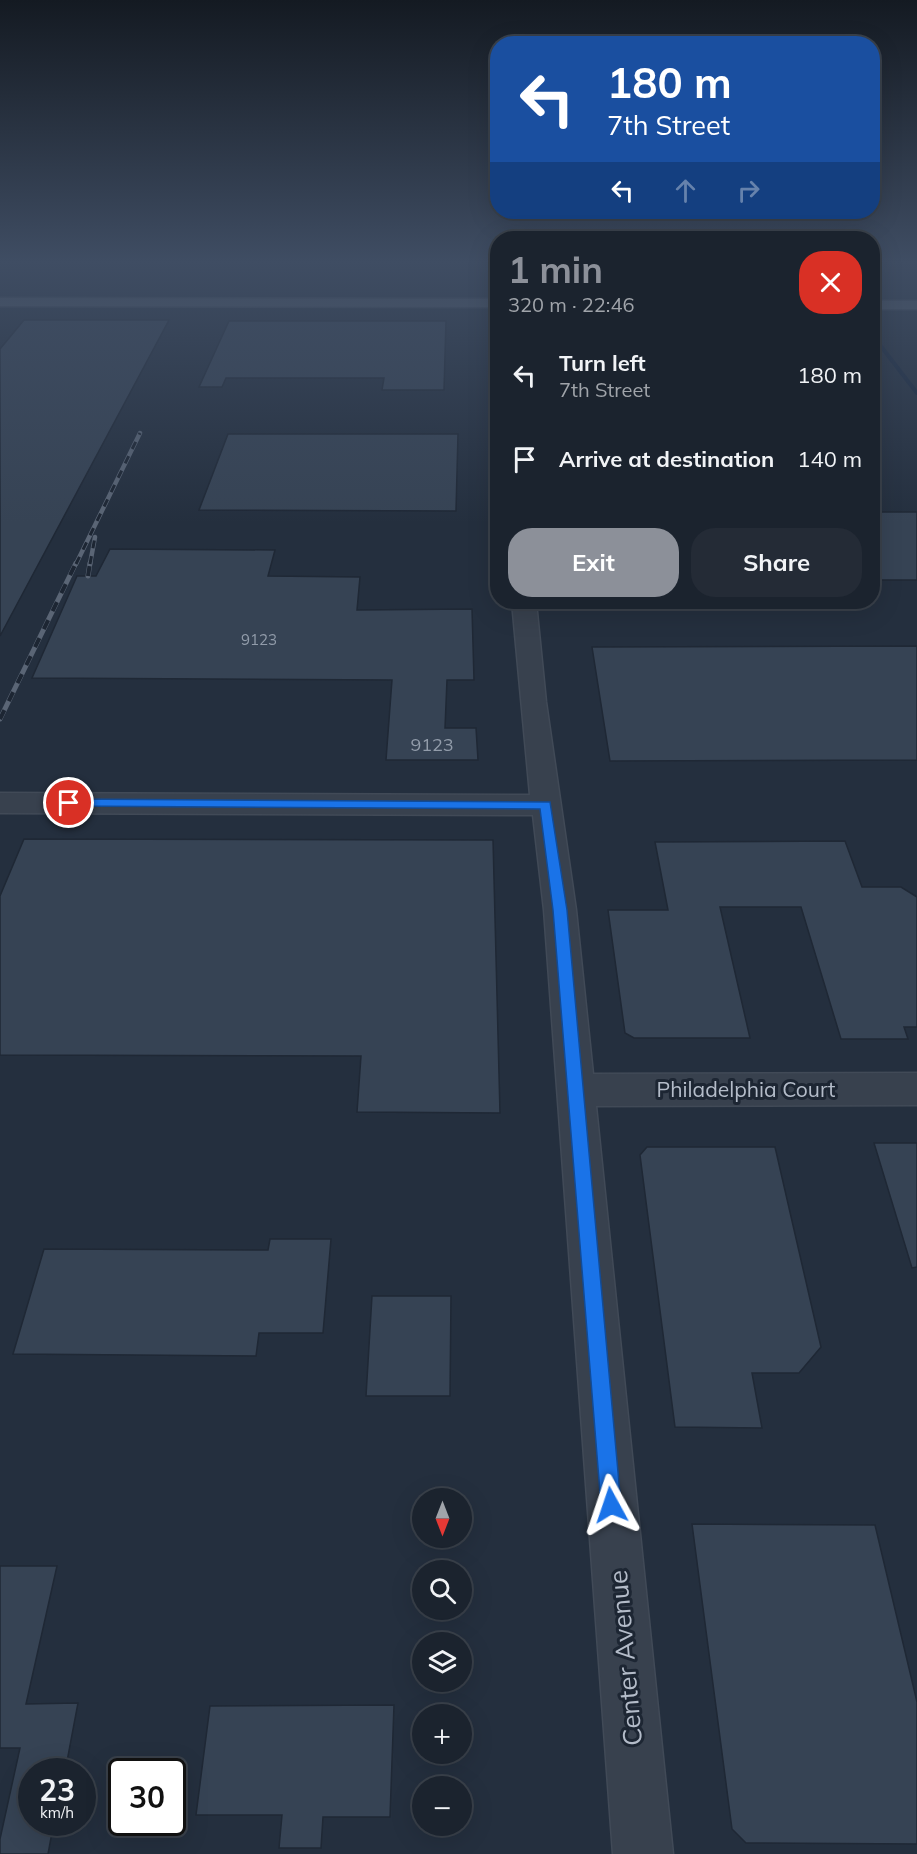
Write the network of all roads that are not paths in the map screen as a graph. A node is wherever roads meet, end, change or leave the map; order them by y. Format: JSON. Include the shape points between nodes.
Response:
{"nodes":[{"id":1,"x":525,"y":609,"type":"edge"},
{"id":2,"x":0,"y":803,"type":"edge"},
{"id":3,"x":546,"y":805,"type":"junction"},
{"id":4,"x":917,"y":1089,"type":"edge"},
{"id":5,"x":575,"y":1090,"type":"junction"},
{"id":6,"x":643,"y":1854,"type":"edge"}],
"edges":[{"from":1,"to":3,"type":"street","name":"Center Avenue"},
{"from":2,"to":3,"type":"street"},
{"from":3,"to":5,"type":"street","name":"Center Avenue","via":[[560,910]]},
{"from":4,"to":5,"type":"street","name":"Philadelphia Court"},
{"from":5,"to":6,"type":"street","name":"Center Avenue"}]}
